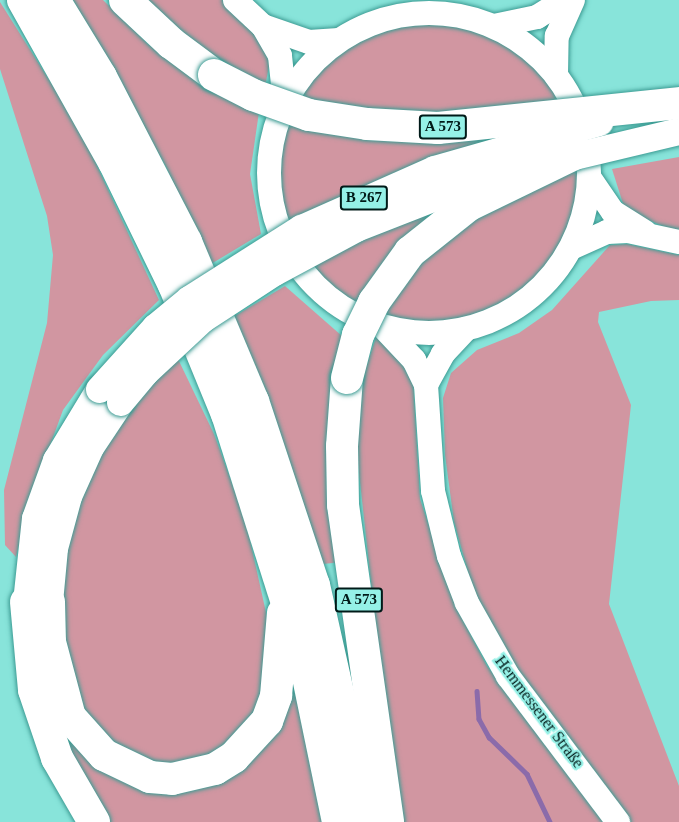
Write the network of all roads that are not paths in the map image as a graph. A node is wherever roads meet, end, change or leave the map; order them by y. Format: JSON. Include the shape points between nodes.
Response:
{"nodes":[{"id":1,"x":23,"y":0,"type":"edge"},
{"id":2,"x":54,"y":0,"type":"edge"},
{"id":3,"x":125,"y":0,"type":"edge"},
{"id":4,"x":235,"y":0,"type":"edge"},
{"id":5,"x":564,"y":0,"type":"edge"},
{"id":6,"x":573,"y":0,"type":"edge"},
{"id":7,"x":263,"y":26,"type":"junction"},
{"id":8,"x":494,"y":26,"type":"junction"},
{"id":9,"x":339,"y":40,"type":"junction"},
{"id":10,"x":556,"y":75,"type":"junction"},
{"id":11,"x":679,"y":104,"type":"edge"},
{"id":12,"x":276,"y":124,"type":"junction"},
{"id":13,"x":679,"y":131,"type":"edge"},
{"id":14,"x":582,"y":165,"type":"junction"},
{"id":15,"x":650,"y":235,"type":"junction"},
{"id":16,"x":679,"y":242,"type":"edge"},
{"id":17,"x":570,"y":248,"type":"junction"},
{"id":18,"x":382,"y":326,"type":"junction"},
{"id":19,"x":466,"y":329,"type":"junction"},
{"id":20,"x":426,"y":385,"type":"junction"},
{"id":21,"x":110,"y":395,"type":"junction"},
{"id":22,"x":285,"y":591,"type":"junction"},
{"id":23,"x":38,"y":602,"type":"junction"},
{"id":24,"x":94,"y":822,"type":"edge"},
{"id":25,"x":338,"y":822,"type":"edge"},
{"id":26,"x":367,"y":822,"type":"edge"},
{"id":27,"x":388,"y":822,"type":"edge"},
{"id":28,"x":618,"y":822,"type":"edge"}],
"edges":[{"from":1,"to":22,"type":"highway","via":[[109,152],[174,285],[227,414]]},
{"from":2,"to":26,"type":"highway","number":"A 573","via":[[101,77],[186,242],[253,402],[314,585]]},
{"from":3,"to":11,"type":"highway","number":"A 573","bridge":true,"via":[[171,43],[214,75],[253,95],[309,115],[367,124],[438,128]]},
{"from":4,"to":7,"type":"main road"},
{"from":5,"to":8,"type":"main road","via":[[537,17]]},
{"from":6,"to":10,"type":"main road","via":[[557,36]]},
{"from":7,"to":9,"type":"main road","via":[[309,42]]},
{"from":7,"to":12,"type":"main road","via":[[280,57],[283,84]]},
{"from":8,"to":9,"type":"main road","via":[[442,14],[399,15],[368,24]]},
{"from":8,"to":10,"type":"main road","via":[[528,47]]},
{"from":9,"to":12,"type":"main road","via":[[312,63],[290,91]]},
{"from":10,"to":14,"type":"main road","via":[[581,123]]},
{"from":11,"to":21,"type":"main road","number":"B 267","bridge":true,"via":[[482,154],[348,205],[263,249],[189,299],[154,327]]},
{"from":12,"to":18,"type":"main road","via":[[268,159],[270,196],[279,230],[296,262],[320,290],[349,312]]},
{"from":13,"to":14,"type":"main road","number":"B 267","bridge":true},
{"from":14,"to":15,"type":"main road","via":[[613,212]]},
{"from":14,"to":17,"type":"main road","via":[[584,214]]},
{"from":14,"to":21,"type":"main road","number":"B 267","bridge":true,"via":[[442,192],[314,249],[202,319]]},
{"from":14,"to":27,"type":"highway","number":"A 573","bridge":true,"via":[[469,205],[410,252],[374,302],[358,335],[347,378],[343,505]]},
{"from":15,"to":16,"type":"main road"},
{"from":15,"to":17,"type":"main road","via":[[607,232]]},
{"from":17,"to":19,"type":"main road","via":[[537,291],[492,320]]},
{"from":18,"to":19,"type":"main road","via":[[424,333]]},
{"from":18,"to":20,"type":"main road","via":[[414,360]]},
{"from":19,"to":20,"type":"main road","via":[[444,354]]},
{"from":20,"to":28,"type":"main road","name":"Hemmessener Straße","via":[[433,491],[467,603],[508,676],[597,789]]},
{"from":21,"to":23,"type":"main road","number":"B 267","via":[[68,496]]},
{"from":22,"to":23,"type":"highway","via":[[279,675],[267,721],[234,757],[215,769],[172,779],[150,777],[104,755],[70,717]]},
{"from":22,"to":25,"type":"highway","via":[[303,653]]},
{"from":23,"to":24,"type":"highway","via":[[34,690],[57,758]]}]}
